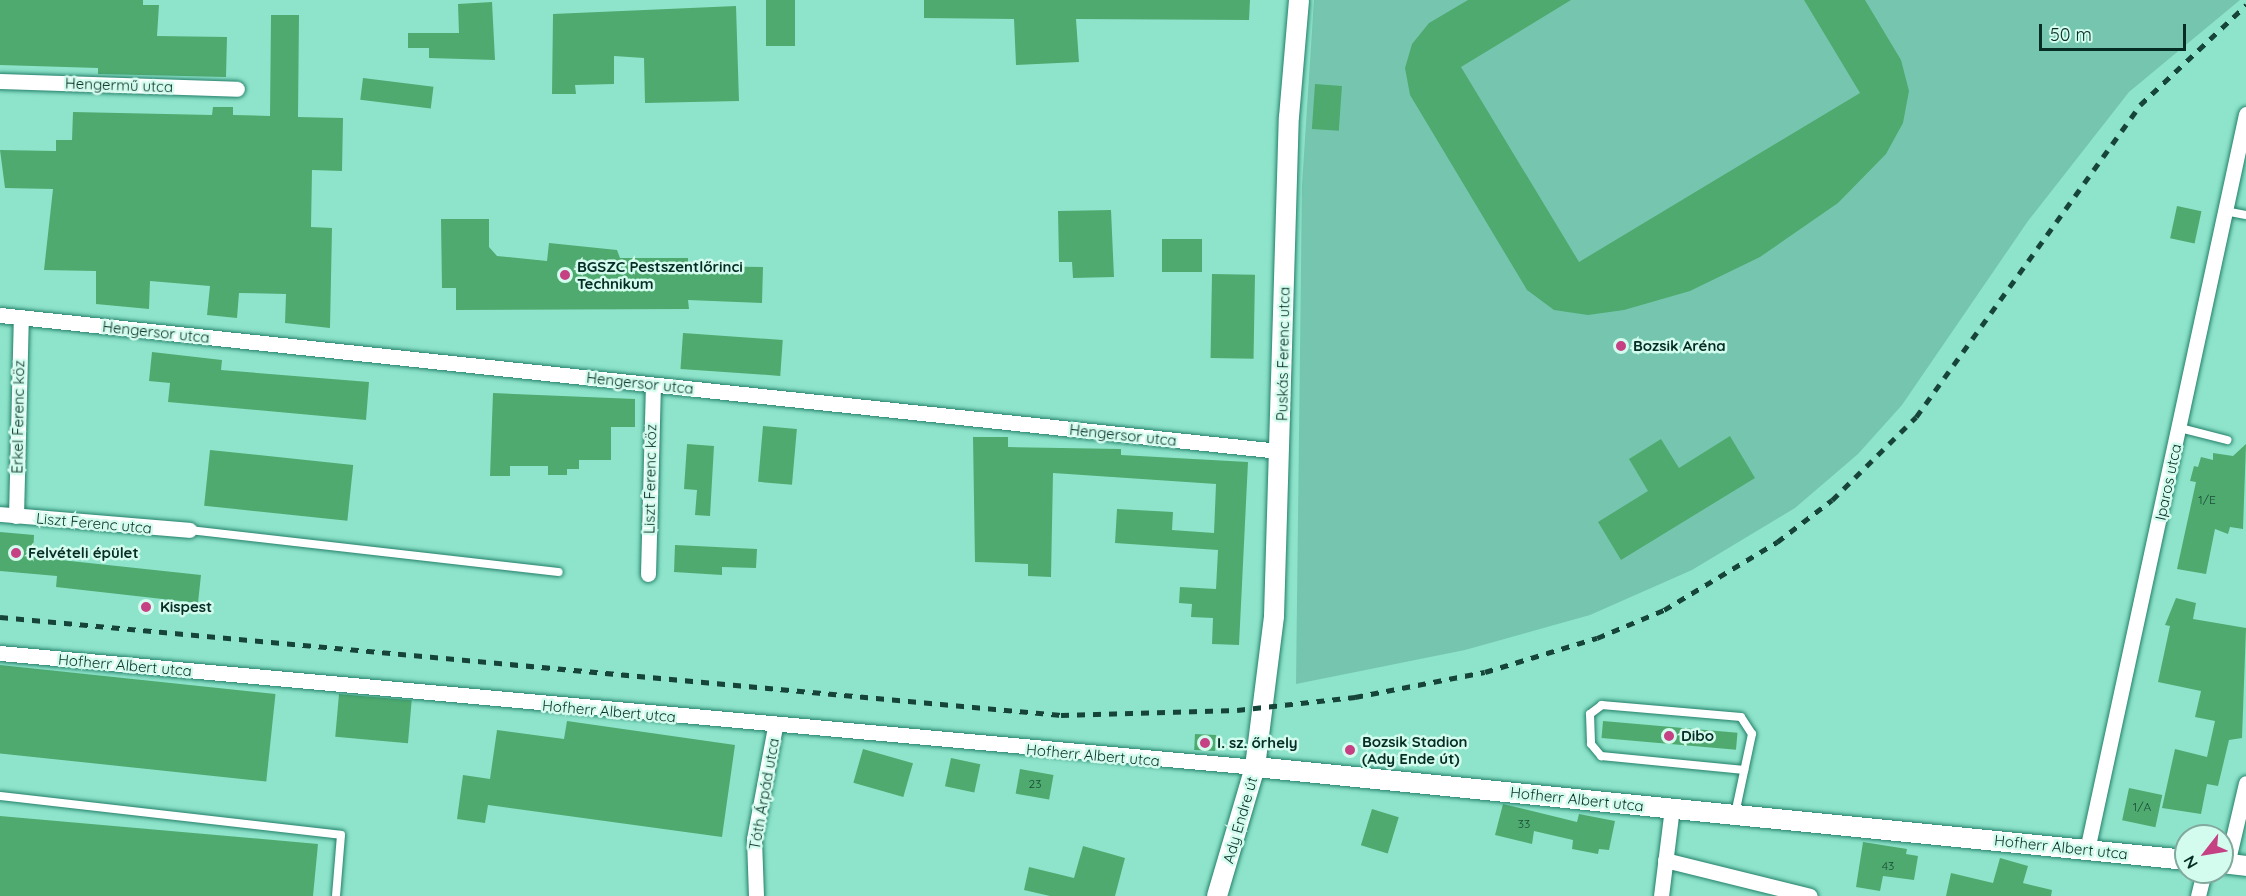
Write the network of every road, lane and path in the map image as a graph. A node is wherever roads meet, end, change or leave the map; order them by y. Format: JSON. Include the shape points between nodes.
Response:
{"nodes":[{"id":1,"x":1299,"y":0,"type":"edge"},
{"id":2,"x":0,"y":81,"type":"edge"},
{"id":3,"x":237,"y":89,"type":"dead end"},
{"id":4,"x":2246,"y":117,"type":"edge"},
{"id":5,"x":2225,"y":211,"type":"junction"},
{"id":6,"x":2246,"y":215,"type":"edge"},
{"id":7,"x":0,"y":315,"type":"edge"},
{"id":8,"x":21,"y":317,"type":"junction"},
{"id":9,"x":652,"y":385,"type":"junction"},
{"id":10,"x":2180,"y":428,"type":"junction"},
{"id":11,"x":2227,"y":440,"type":"dead end"},
{"id":12,"x":1279,"y":451,"type":"junction"},
{"id":13,"x":0,"y":514,"type":"edge"},
{"id":14,"x":16,"y":516,"type":"junction"},
{"id":15,"x":189,"y":530,"type":"joint"},
{"id":16,"x":559,"y":572,"type":"dead end"},
{"id":17,"x":648,"y":574,"type":"dead end"},
{"id":18,"x":0,"y":653,"type":"edge"},
{"id":19,"x":1264,"y":708,"type":"joint"},
{"id":20,"x":776,"y":727,"type":"junction"},
{"id":21,"x":1255,"y":767,"type":"junction"},
{"id":22,"x":1744,"y":771,"type":"junction"},
{"id":23,"x":2246,"y":783,"type":"edge"},
{"id":24,"x":0,"y":795,"type":"edge"},
{"id":25,"x":1672,"y":808,"type":"junction"},
{"id":26,"x":1735,"y":814,"type":"junction"},
{"id":27,"x":2087,"y":850,"type":"junction"},
{"id":28,"x":2234,"y":852,"type":"edge"},
{"id":29,"x":2174,"y":859,"type":"edge"},
{"id":30,"x":1665,"y":860,"type":"junction"},
{"id":31,"x":336,"y":896,"type":"edge"},
{"id":32,"x":756,"y":896,"type":"edge"},
{"id":33,"x":1217,"y":896,"type":"edge"},
{"id":34,"x":1661,"y":896,"type":"edge"},
{"id":35,"x":1810,"y":896,"type":"edge"}],
"edges":[{"from":1,"to":12,"type":"street","name":"Puskás Ferenc utca","via":[[1289,117]]},
{"from":2,"to":3,"type":"street","name":"Hengermű utca"},
{"from":4,"to":5,"type":"street","name":"Iparos utca"},
{"from":5,"to":6,"type":"lane"},
{"from":5,"to":10,"type":"street","name":"Iparos utca"},
{"from":7,"to":8,"type":"street","name":"Hengersor utca"},
{"from":8,"to":9,"type":"street","name":"Hengersor utca"},
{"from":8,"to":14,"type":"street","name":"Erkel Ferenc köz"},
{"from":9,"to":12,"type":"street","name":"Hengersor utca"},
{"from":9,"to":17,"type":"street","name":"Liszt Ferenc köz"},
{"from":10,"to":11,"type":"lane"},
{"from":10,"to":27,"type":"street","name":"Iparos utca"},
{"from":12,"to":19,"type":"street","name":"Puskás Ferenc utca","via":[[1274,616]]},
{"from":13,"to":14,"type":"street","name":"Liszt Ferenc utca"},
{"from":14,"to":15,"type":"street","name":"Liszt Ferenc utca"},
{"from":15,"to":16,"type":"lane"},
{"from":18,"to":20,"type":"street","name":"Hofherr Albert utca"},
{"from":19,"to":21,"type":"street","name":"Ady Endre út"},
{"from":20,"to":21,"type":"street","name":"Hofherr Albert utca"},
{"from":20,"to":32,"type":"street","name":"Tóth Árpád utca","via":[[754,839]]},
{"from":21,"to":25,"type":"street","name":"Hofherr Albert utca"},
{"from":21,"to":33,"type":"street","name":"Ady Endre út"},
{"from":22,"to":22,"type":"lane","via":[[1601,756],[1591,744],[1590,714],[1602,705],[1741,717],[1752,734]]},
{"from":22,"to":26,"type":"lane"},
{"from":23,"to":28,"type":"street"},
{"from":24,"to":31,"type":"lane","via":[[341,835]]},
{"from":25,"to":26,"type":"street","name":"Hofherr Albert utca"},
{"from":25,"to":30,"type":"street"},
{"from":26,"to":27,"type":"street","name":"Hofherr Albert utca"},
{"from":27,"to":29,"type":"street","name":"Hofherr Albert utca"},
{"from":30,"to":34,"type":"street"},
{"from":30,"to":35,"type":"street"}]}
